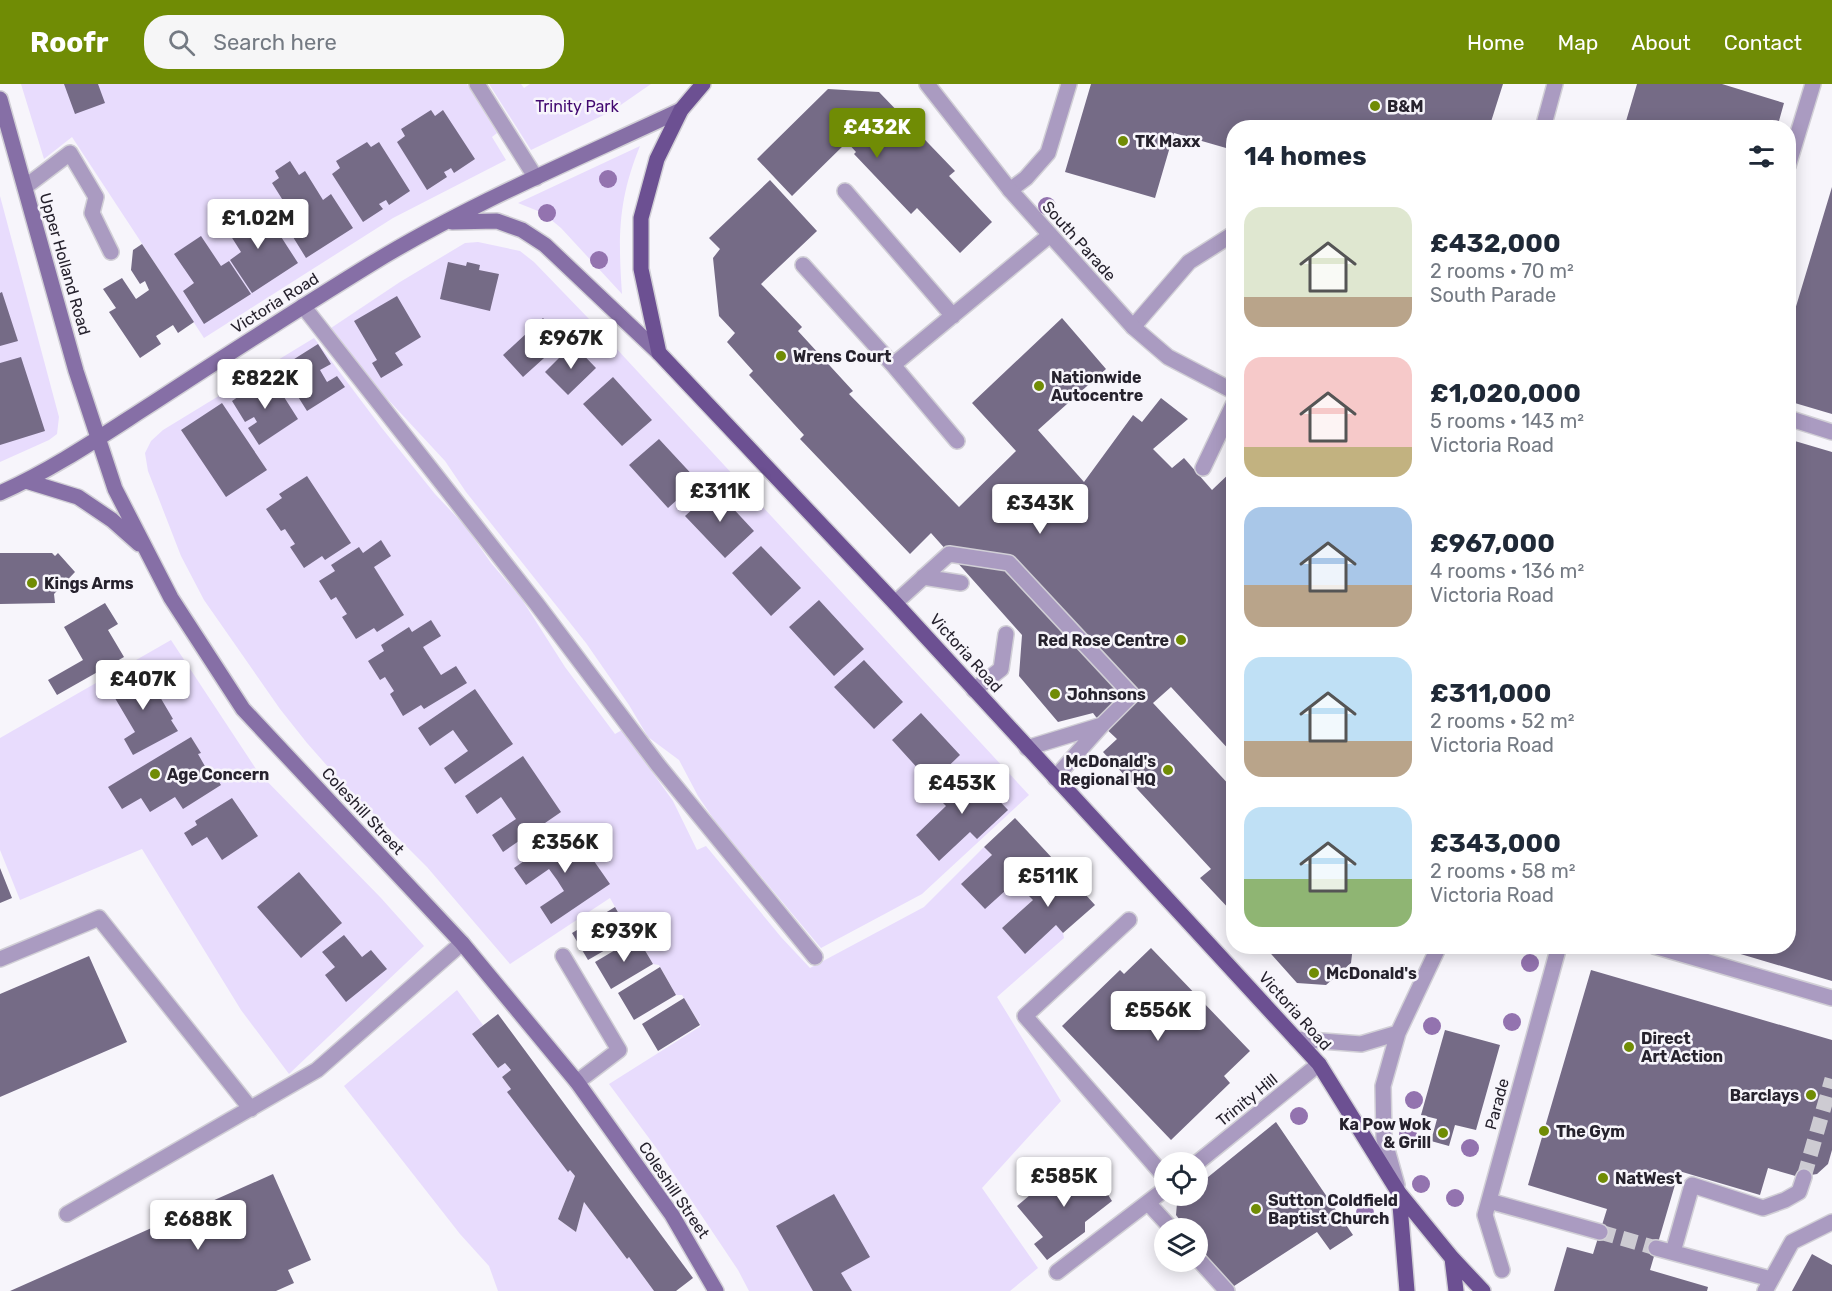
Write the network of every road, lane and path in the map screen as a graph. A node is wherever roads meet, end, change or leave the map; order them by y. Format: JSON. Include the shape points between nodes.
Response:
{"nodes":[{"id":1,"x":477,"y":84,"type":"edge"},
{"id":2,"x":703,"y":84,"type":"edge"},
{"id":3,"x":927,"y":84,"type":"edge"},
{"id":4,"x":1069,"y":84,"type":"edge"},
{"id":5,"x":1555,"y":84,"type":"edge"},
{"id":6,"x":1813,"y":84,"type":"edge"},
{"id":7,"x":0,"y":99,"type":"edge"},
{"id":8,"x":681,"y":110,"type":"junction"},
{"id":9,"x":1545,"y":120,"type":"edge"},
{"id":10,"x":1796,"y":140,"type":"edge"},
{"id":11,"x":536,"y":178,"type":"junction"},
{"id":12,"x":25,"y":187,"type":"junction"},
{"id":13,"x":1010,"y":190,"type":"junction"},
{"id":14,"x":845,"y":191,"type":"dead end"},
{"id":15,"x":443,"y":223,"type":"junction"},
{"id":16,"x":1050,"y":234,"type":"junction"},
{"id":17,"x":1226,"y":238,"type":"edge"},
{"id":18,"x":111,"y":252,"type":"dead end"},
{"id":19,"x":803,"y":265,"type":"dead end"},
{"id":20,"x":303,"y":306,"type":"junction"},
{"id":21,"x":953,"y":315,"type":"junction"},
{"id":22,"x":1133,"y":327,"type":"junction"},
{"id":23,"x":659,"y":352,"type":"junction"},
{"id":24,"x":893,"y":365,"type":"junction"},
{"id":25,"x":1226,"y":387,"type":"edge"},
{"id":26,"x":1226,"y":420,"type":"edge"},
{"id":27,"x":1796,"y":421,"type":"edge"},
{"id":28,"x":1832,"y":432,"type":"edge"},
{"id":29,"x":98,"y":438,"type":"junction"},
{"id":30,"x":957,"y":441,"type":"dead end"},
{"id":31,"x":1203,"y":468,"type":"dead end"},
{"id":32,"x":26,"y":481,"type":"junction"},
{"id":33,"x":0,"y":493,"type":"edge"},
{"id":34,"x":146,"y":550,"type":"junction"},
{"id":35,"x":923,"y":577,"type":"junction"},
{"id":36,"x":961,"y":583,"type":"dead end"},
{"id":37,"x":895,"y":603,"type":"junction"},
{"id":38,"x":1006,"y":634,"type":"dead end"},
{"id":39,"x":974,"y":690,"type":"junction"},
{"id":40,"x":1102,"y":725,"type":"junction"},
{"id":41,"x":1027,"y":748,"type":"junction"},
{"id":42,"x":1055,"y":778,"type":"junction"},
{"id":43,"x":1129,"y":920,"type":"dead end"},
{"id":44,"x":462,"y":943,"type":"junction"},
{"id":45,"x":1435,"y":954,"type":"edge"},
{"id":46,"x":1557,"y":954,"type":"edge"},
{"id":47,"x":1681,"y":954,"type":"edge"},
{"id":48,"x":563,"y":956,"type":"dead end"},
{"id":49,"x":815,"y":957,"type":"dead end"},
{"id":50,"x":0,"y":959,"type":"edge"},
{"id":51,"x":1832,"y":998,"type":"edge"},
{"id":52,"x":1398,"y":1033,"type":"junction"},
{"id":53,"x":1296,"y":1039,"type":"junction"},
{"id":54,"x":1319,"y":1064,"type":"junction"},
{"id":55,"x":577,"y":1082,"type":"junction"},
{"id":56,"x":250,"y":1109,"type":"junction"},
{"id":57,"x":1208,"y":1154,"type":"edge"},
{"id":58,"x":1154,"y":1164,"type":"edge"},
{"id":59,"x":1804,"y":1177,"type":"tunnel mouth"},
{"id":60,"x":1399,"y":1193,"type":"junction"},
{"id":61,"x":1154,"y":1198,"type":"edge"},
{"id":62,"x":1489,"y":1201,"type":"junction"},
{"id":63,"x":1148,"y":1203,"type":"junction"},
{"id":64,"x":67,"y":1214,"type":"dead end"},
{"id":65,"x":1162,"y":1218,"type":"edge"},
{"id":66,"x":1832,"y":1222,"type":"edge"},
{"id":67,"x":1600,"y":1232,"type":"tunnel mouth"},
{"id":68,"x":1656,"y":1248,"type":"tunnel mouth"},
{"id":69,"x":1673,"y":1252,"type":"junction"},
{"id":70,"x":1452,"y":1258,"type":"junction"},
{"id":71,"x":1208,"y":1270,"type":"edge"},
{"id":72,"x":1502,"y":1270,"type":"dead end"},
{"id":73,"x":1057,"y":1272,"type":"dead end"},
{"id":74,"x":1768,"y":1285,"type":"edge"},
{"id":75,"x":716,"y":1291,"type":"edge"},
{"id":76,"x":1227,"y":1291,"type":"edge"},
{"id":77,"x":1407,"y":1291,"type":"edge"},
{"id":78,"x":1456,"y":1291,"type":"edge"},
{"id":79,"x":1483,"y":1291,"type":"edge"}],
"edges":[{"from":1,"to":11,"type":"street"},
{"from":2,"to":8,"type":"main road"},
{"from":3,"to":13,"type":"street","name":"South Parade"},
{"from":4,"to":13,"type":"street","via":[[1048,153]]},
{"from":5,"to":9,"type":"street"},
{"from":6,"to":10,"type":"street"},
{"from":7,"to":12,"type":"street","name":"Upper Holland Road"},
{"from":8,"to":11,"type":"street","name":"Victoria Road"},
{"from":8,"to":23,"type":"main road","via":[[657,159],[641,218],[641,269]]},
{"from":11,"to":15,"type":"street","name":"Victoria Road"},
{"from":12,"to":18,"type":"street","via":[[70,153],[96,197],[92,213]]},
{"from":12,"to":29,"type":"street","name":"Upper Holland Road"},
{"from":13,"to":16,"type":"street","name":"South Parade"},
{"from":14,"to":21,"type":"street"},
{"from":15,"to":20,"type":"street","name":"Victoria Road"},
{"from":15,"to":23,"type":"street","name":"Victoria Road","via":[[497,221],[522,230],[545,244]]},
{"from":16,"to":21,"type":"street"},
{"from":16,"to":22,"type":"street","name":"South Parade"},
{"from":17,"to":22,"type":"street","via":[[1189,262]]},
{"from":19,"to":24,"type":"street"},
{"from":20,"to":29,"type":"street","name":"Victoria Road"},
{"from":20,"to":49,"type":"street","via":[[658,765]]},
{"from":21,"to":24,"type":"street"},
{"from":22,"to":25,"type":"street","name":"South Parade","via":[[1168,357]]},
{"from":23,"to":37,"type":"main road","name":"Victoria Road"},
{"from":24,"to":30,"type":"street"},
{"from":26,"to":31,"type":"street"},
{"from":27,"to":28,"type":"street"},
{"from":29,"to":32,"type":"street","name":"Victoria Road"},
{"from":29,"to":34,"type":"street","name":"Coleshill Street","via":[[115,489]]},
{"from":32,"to":33,"type":"street","name":"Victoria Road"},
{"from":32,"to":34,"type":"street","name":"Coleshill Street","via":[[78,497]]},
{"from":34,"to":44,"type":"street","name":"Coleshill Street","via":[[171,598],[243,709]]},
{"from":35,"to":36,"type":"street"},
{"from":35,"to":37,"type":"street"},
{"from":35,"to":40,"type":"street","via":[[949,554],[1009,562],[1132,695]]},
{"from":37,"to":39,"type":"main road","name":"Victoria Road"},
{"from":38,"to":39,"type":"street","via":[[1001,669]]},
{"from":39,"to":41,"type":"main road","name":"Victoria Road"},
{"from":40,"to":41,"type":"street"},
{"from":40,"to":42,"type":"street"},
{"from":41,"to":42,"type":"main road","name":"Victoria Road"},
{"from":42,"to":53,"type":"main road","name":"Victoria Road"},
{"from":43,"to":58,"type":"street","via":[[1025,1016]]},
{"from":44,"to":55,"type":"street","name":"Coleshill Street"},
{"from":44,"to":56,"type":"street","via":[[317,1070]]},
{"from":45,"to":52,"type":"street"},
{"from":46,"to":62,"type":"street","name":"Parade"},
{"from":47,"to":51,"type":"street"},
{"from":48,"to":55,"type":"street","via":[[619,1050]]},
{"from":50,"to":56,"type":"street","via":[[99,918]]},
{"from":52,"to":53,"type":"street","via":[[1361,1044]]},
{"from":52,"to":60,"type":"street","via":[[1383,1086],[1384,1139]]},
{"from":53,"to":54,"type":"main road","name":"Victoria Road"},
{"from":54,"to":57,"type":"street","name":"Trinity Hill"},
{"from":54,"to":60,"type":"main road","name":"Victoria Road"},
{"from":55,"to":75,"type":"street","name":"Coleshill Street","via":[[672,1215]]},
{"from":56,"to":64,"type":"street"},
{"from":59,"to":69,"type":"street","via":[[1799,1192],[1763,1208],[1692,1185]]},
{"from":60,"to":70,"type":"main road","name":"Victoria Road"},
{"from":60,"to":77,"type":"main road"},
{"from":61,"to":63,"type":"street"},
{"from":62,"to":67,"type":"street"},
{"from":62,"to":72,"type":"street","name":"Parade","via":[[1485,1215]]},
{"from":63,"to":65,"type":"street"},
{"from":63,"to":73,"type":"street"},
{"from":66,"to":74,"type":"street","via":[[1792,1242]]},
{"from":68,"to":69,"type":"street"},
{"from":69,"to":74,"type":"street"},
{"from":70,"to":78,"type":"main road"},
{"from":70,"to":79,"type":"main road","name":"Victoria Road"},
{"from":71,"to":76,"type":"street"}]}
